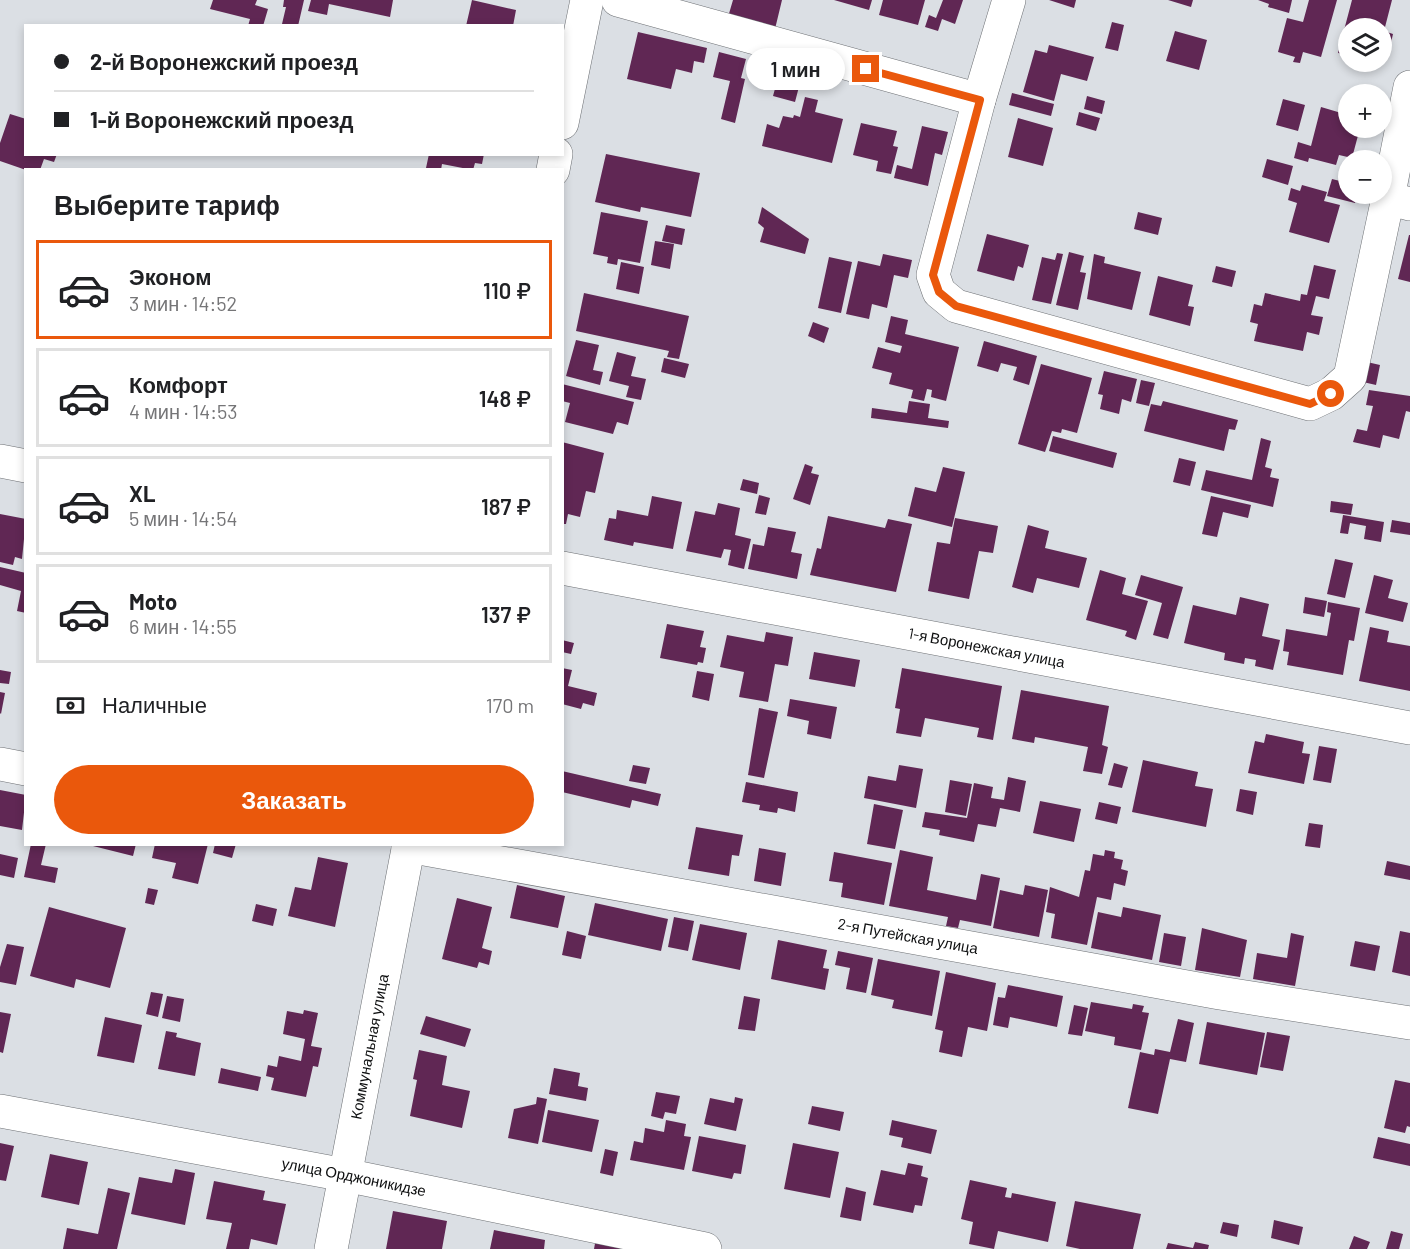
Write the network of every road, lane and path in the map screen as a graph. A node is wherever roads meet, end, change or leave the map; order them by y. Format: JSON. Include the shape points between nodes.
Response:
{"nodes":[{"id":1,"x":587,"y":0,"type":"edge"},
{"id":2,"x":618,"y":0,"type":"edge"},
{"id":3,"x":1009,"y":0,"type":"edge"},
{"id":4,"x":1410,"y":87,"type":"edge"},
{"id":5,"x":980,"y":100,"type":"junction"},
{"id":6,"x":564,"y":113,"type":"edge"},
{"id":7,"x":1399,"y":201,"type":"edge"},
{"id":8,"x":0,"y":461,"type":"edge"},
{"id":9,"x":24,"y":466,"type":"edge"},
{"id":10,"x":564,"y":568,"type":"edge"},
{"id":11,"x":1410,"y":728,"type":"edge"},
{"id":12,"x":0,"y":764,"type":"edge"},
{"id":13,"x":24,"y":769,"type":"edge"},
{"id":14,"x":408,"y":846,"type":"edge"},
{"id":15,"x":413,"y":846,"type":"edge"},
{"id":16,"x":1410,"y":1023,"type":"edge"},
{"id":17,"x":0,"y":1111,"type":"edge"},
{"id":18,"x":345,"y":1174,"type":"junction"},
{"id":19,"x":331,"y":1249,"type":"edge"},
{"id":20,"x":705,"y":1249,"type":"edge"}],
"edges":[{"from":1,"to":6,"type":"street"},
{"from":2,"to":5,"type":"street"},
{"from":3,"to":5,"type":"street"},
{"from":4,"to":7,"type":"street"},
{"from":5,"to":7,"type":"street","via":[[933,275],[939,292],[956,306],[1310,404],[1331,394],[1350,377]]},
{"from":8,"to":9,"type":"street"},
{"from":10,"to":11,"type":"street","name":"1-я Воронежская улица"},
{"from":12,"to":13,"type":"street"},
{"from":14,"to":18,"type":"street","name":"Коммунальная улица"},
{"from":15,"to":16,"type":"street","name":"2-я Путейская улица","via":[[1220,993]]},
{"from":17,"to":18,"type":"street","name":"улица Орджоникидзе"},
{"from":18,"to":19,"type":"street","name":"Коммунальная улица"},
{"from":18,"to":20,"type":"street","name":"улица Орджоникидзе"}]}
